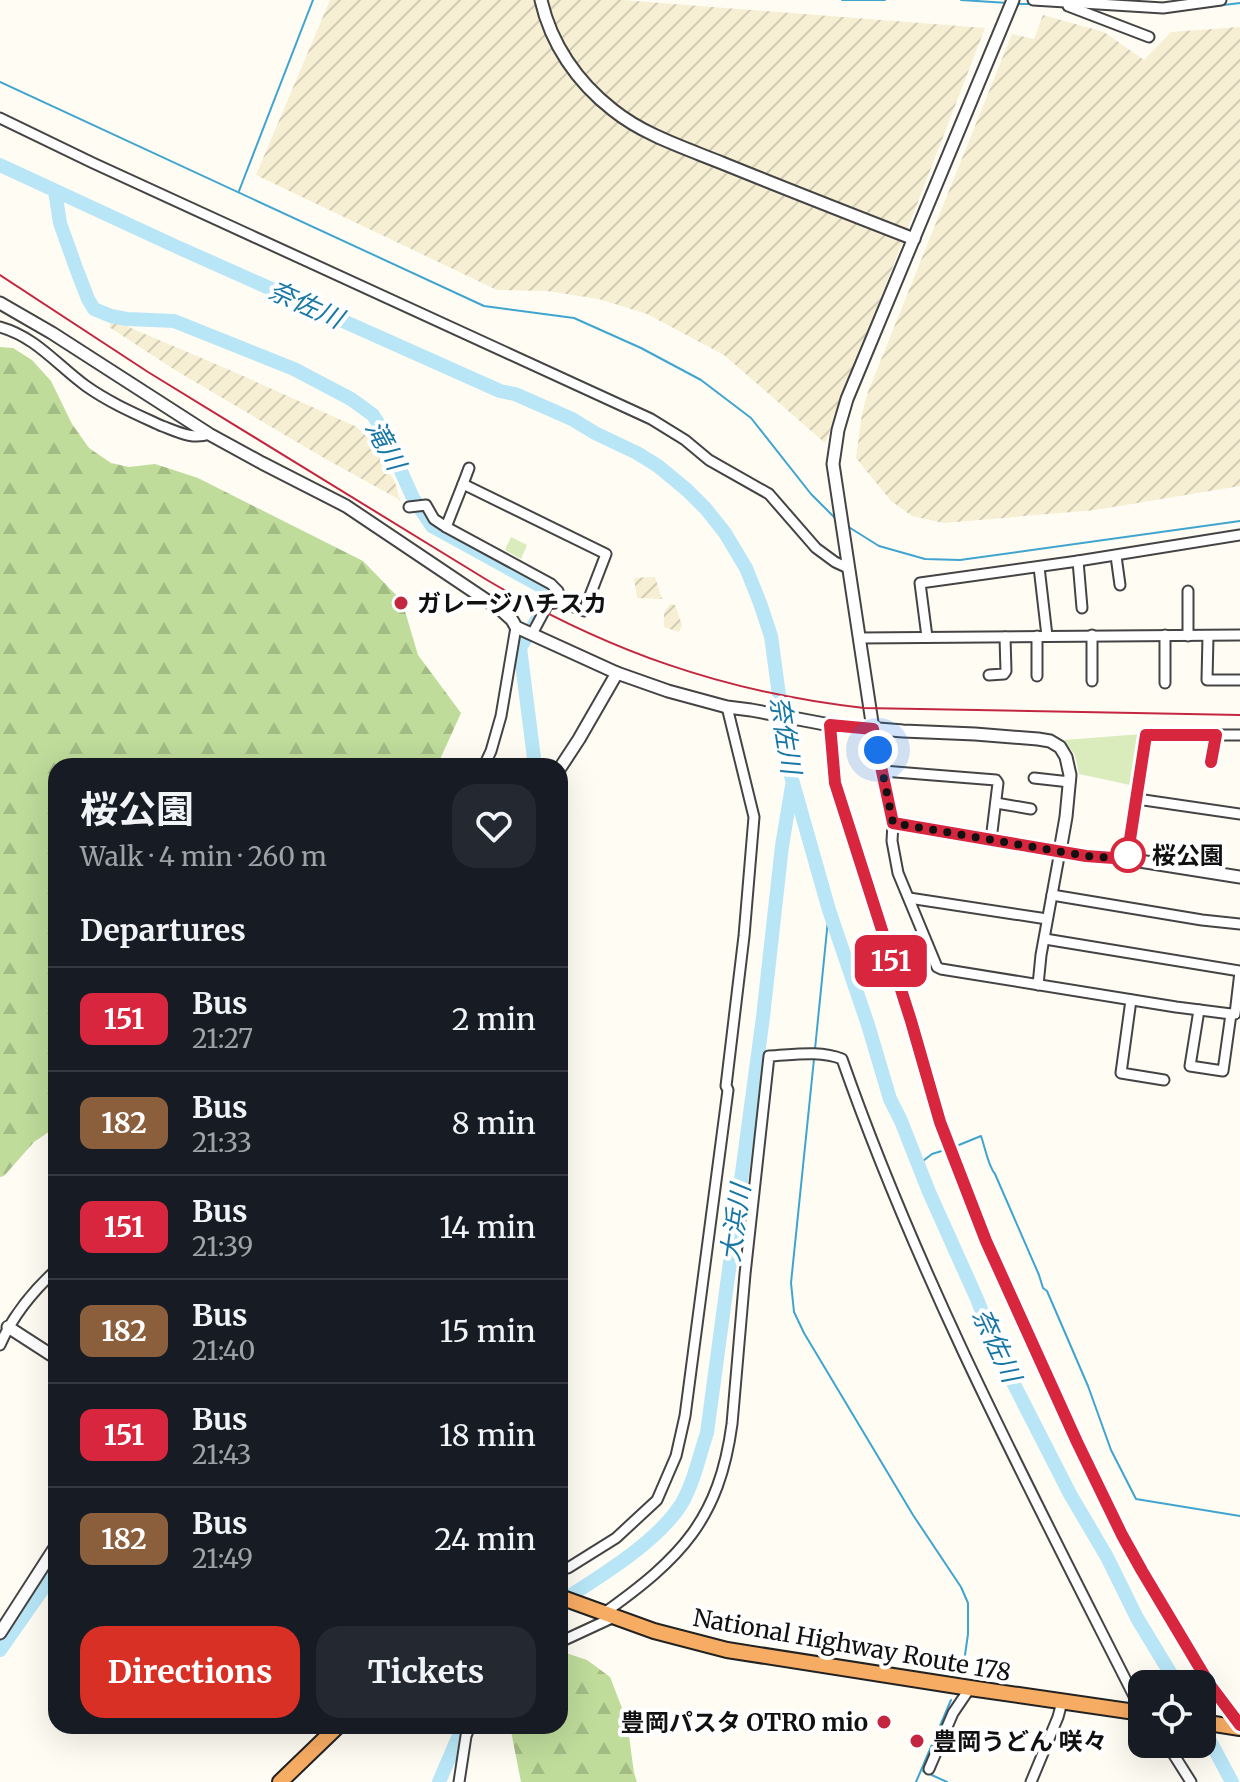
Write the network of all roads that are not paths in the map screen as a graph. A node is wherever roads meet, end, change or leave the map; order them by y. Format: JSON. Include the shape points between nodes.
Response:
{"nodes":[{"id":1,"x":541,"y":0,"type":"edge"},
{"id":2,"x":1013,"y":0,"type":"edge"},
{"id":3,"x":1033,"y":0,"type":"edge"},
{"id":4,"x":1221,"y":0,"type":"edge"},
{"id":5,"x":1057,"y":2,"type":"junction"},
{"id":6,"x":1149,"y":37,"type":"dead end"},
{"id":7,"x":0,"y":118,"type":"edge"},
{"id":8,"x":914,"y":239,"type":"junction"},
{"id":9,"x":0,"y":303,"type":"edge"},
{"id":10,"x":0,"y":327,"type":"edge"},
{"id":11,"x":160,"y":402,"type":"junction"},
{"id":12,"x":149,"y":420,"type":"junction"},
{"id":13,"x":209,"y":434,"type":"junction"},
{"id":14,"x":469,"y":468,"type":"dead end"},
{"id":15,"x":463,"y":484,"type":"junction"},
{"id":16,"x":409,"y":507,"type":"dead end"},
{"id":17,"x":446,"y":527,"type":"junction"},
{"id":18,"x":1240,"y":535,"type":"edge"},
{"id":19,"x":1116,"y":556,"type":"junction"},
{"id":20,"x":1078,"y":561,"type":"junction"},
{"id":21,"x":847,"y":563,"type":"junction"},
{"id":22,"x":1039,"y":567,"type":"junction"},
{"id":23,"x":1120,"y":585,"type":"dead end"},
{"id":24,"x":1188,"y":591,"type":"dead end"},
{"id":25,"x":561,"y":602,"type":"junction"},
{"id":26,"x":1082,"y":608,"type":"dead end"},
{"id":27,"x":516,"y":627,"type":"junction"},
{"id":28,"x":532,"y":634,"type":"junction"},
{"id":29,"x":1092,"y":635,"type":"junction"},
{"id":30,"x":1165,"y":635,"type":"junction"},
{"id":31,"x":1240,"y":635,"type":"edge"},
{"id":32,"x":1042,"y":636,"type":"junction"},
{"id":33,"x":1188,"y":636,"type":"junction"},
{"id":34,"x":1208,"y":636,"type":"junction"},
{"id":35,"x":927,"y":637,"type":"junction"},
{"id":36,"x":1005,"y":637,"type":"junction"},
{"id":37,"x":860,"y":638,"type":"junction"},
{"id":38,"x":617,"y":673,"type":"junction"},
{"id":39,"x":989,"y":675,"type":"dead end"},
{"id":40,"x":1037,"y":676,"type":"dead end"},
{"id":41,"x":1240,"y":680,"type":"edge"},
{"id":42,"x":1092,"y":681,"type":"dead end"},
{"id":43,"x":1165,"y":683,"type":"dead end"},
{"id":44,"x":727,"y":707,"type":"junction"},
{"id":45,"x":830,"y":725,"type":"junction"},
{"id":46,"x":873,"y":729,"type":"junction"},
{"id":47,"x":1216,"y":735,"type":"junction"},
{"id":48,"x":1240,"y":735,"type":"edge"},
{"id":49,"x":488,"y":758,"type":"edge"},
{"id":50,"x":567,"y":758,"type":"edge"},
{"id":51,"x":1211,"y":762,"type":"dead end"},
{"id":52,"x":883,"y":771,"type":"junction"},
{"id":53,"x":1034,"y":778,"type":"dead end"},
{"id":54,"x":1070,"y":782,"type":"junction"},
{"id":55,"x":1137,"y":799,"type":"junction"},
{"id":56,"x":996,"y":803,"type":"junction"},
{"id":57,"x":1031,"y":809,"type":"dead end"},
{"id":58,"x":1240,"y":814,"type":"edge"},
{"id":59,"x":893,"y":823,"type":"junction"},
{"id":60,"x":991,"y":840,"type":"junction"},
{"id":61,"x":1060,"y":851,"type":"junction"},
{"id":62,"x":1127,"y":859,"type":"junction"},
{"id":63,"x":1240,"y":877,"type":"edge"},
{"id":64,"x":1052,"y":895,"type":"junction"},
{"id":65,"x":909,"y":898,"type":"junction"},
{"id":66,"x":1047,"y":919,"type":"junction"},
{"id":67,"x":1240,"y":924,"type":"edge"},
{"id":68,"x":1045,"y":939,"type":"junction"},
{"id":69,"x":1240,"y":972,"type":"edge"},
{"id":70,"x":1038,"y":985,"type":"junction"},
{"id":71,"x":1131,"y":1000,"type":"junction"},
{"id":72,"x":1199,"y":1010,"type":"junction"},
{"id":73,"x":1231,"y":1014,"type":"junction"},
{"id":74,"x":1164,"y":1080,"type":"dead end"},
{"id":75,"x":48,"y":1278,"type":"edge"},
{"id":76,"x":8,"y":1327,"type":"junction"},
{"id":77,"x":0,"y":1345,"type":"edge"},
{"id":78,"x":48,"y":1353,"type":"edge"},
{"id":79,"x":48,"y":1558,"type":"edge"},
{"id":80,"x":568,"y":1568,"type":"dead end"},
{"id":81,"x":568,"y":1600,"type":"edge"},
{"id":82,"x":603,"y":1613,"type":"junction"},
{"id":83,"x":0,"y":1633,"type":"edge"},
{"id":84,"x":568,"y":1637,"type":"edge"},
{"id":85,"x":1128,"y":1684,"type":"edge"},
{"id":86,"x":970,"y":1688,"type":"junction"},
{"id":87,"x":1062,"y":1702,"type":"junction"},
{"id":88,"x":1128,"y":1709,"type":"edge"},
{"id":89,"x":1216,"y":1724,"type":"edge"},
{"id":90,"x":1238,"y":1727,"type":"edge"},
{"id":91,"x":330,"y":1734,"type":"edge"},
{"id":92,"x":467,"y":1734,"type":"edge"},
{"id":93,"x":1176,"y":1758,"type":"edge"},
{"id":94,"x":929,"y":1769,"type":"dead end"},
{"id":95,"x":280,"y":1782,"type":"edge"},
{"id":96,"x":459,"y":1782,"type":"edge"},
{"id":97,"x":1031,"y":1782,"type":"edge"},
{"id":98,"x":1191,"y":1782,"type":"edge"}],
"edges":[{"from":1,"to":8,"type":"street","via":[[559,49],[615,113],[665,140]]},
{"from":2,"to":8,"type":"street"},
{"from":3,"to":5,"type":"street"},
{"from":4,"to":5,"type":"street","via":[[1163,8]]},
{"from":5,"to":6,"type":"street"},
{"from":7,"to":21,"type":"street","via":[[651,419],[769,494],[816,548],[835,562]]},
{"from":8,"to":21,"type":"street","via":[[838,430],[833,464]]},
{"from":9,"to":11,"type":"street"},
{"from":10,"to":12,"type":"street","via":[[28,339],[101,396]]},
{"from":11,"to":12,"type":"street"},
{"from":11,"to":13,"type":"street"},
{"from":12,"to":13,"type":"street","via":[[199,438]]},
{"from":13,"to":27,"type":"street","via":[[346,506],[501,610]]},
{"from":14,"to":15,"type":"street"},
{"from":15,"to":17,"type":"street"},
{"from":15,"to":25,"type":"street","via":[[606,554],[584,611]]},
{"from":16,"to":17,"type":"street","via":[[426,505]]},
{"from":17,"to":25,"type":"street","via":[[551,584]]},
{"from":18,"to":19,"type":"street"},
{"from":19,"to":20,"type":"street"},
{"from":19,"to":23,"type":"street"},
{"from":20,"to":22,"type":"street"},
{"from":20,"to":26,"type":"street"},
{"from":21,"to":37,"type":"street"},
{"from":22,"to":32,"type":"street"},
{"from":22,"to":35,"type":"street","via":[[920,583]]},
{"from":24,"to":33,"type":"street"},
{"from":25,"to":28,"type":"street","via":[[548,604]]},
{"from":27,"to":28,"type":"street"},
{"from":27,"to":49,"type":"street","via":[[501,716]]},
{"from":28,"to":38,"type":"street"},
{"from":29,"to":30,"type":"street"},
{"from":29,"to":32,"type":"street"},
{"from":29,"to":42,"type":"street"},
{"from":30,"to":33,"type":"street"},
{"from":30,"to":43,"type":"street"},
{"from":31,"to":34,"type":"street"},
{"from":32,"to":36,"type":"street"},
{"from":32,"to":40,"type":"street"},
{"from":33,"to":34,"type":"street"},
{"from":34,"to":41,"type":"street","via":[[1207,680]]},
{"from":35,"to":36,"type":"street"},
{"from":35,"to":37,"type":"street"},
{"from":36,"to":39,"type":"street","via":[[1006,671]]},
{"from":37,"to":46,"type":"street"},
{"from":38,"to":44,"type":"street"},
{"from":38,"to":50,"type":"street"},
{"from":44,"to":45,"type":"street"},
{"from":44,"to":80,"type":"street","via":[[754,817],[728,1090],[685,1416],[676,1456],[657,1500],[616,1538]]},
{"from":45,"to":46,"type":"street"},
{"from":45,"to":90,"type":"street","via":[[835,783],[940,1122],[986,1241],[1122,1535]]},
{"from":46,"to":52,"type":"street"},
{"from":46,"to":54,"type":"street","via":[[1050,741],[1066,757]]},
{"from":47,"to":48,"type":"street"},
{"from":47,"to":51,"type":"street"},
{"from":47,"to":55,"type":"street","via":[[1146,735]]},
{"from":52,"to":56,"type":"street","via":[[996,780]]},
{"from":52,"to":59,"type":"street"},
{"from":53,"to":54,"type":"street"},
{"from":54,"to":61,"type":"street"},
{"from":55,"to":58,"type":"street"},
{"from":55,"to":62,"type":"street"},
{"from":56,"to":57,"type":"street"},
{"from":56,"to":60,"type":"street"},
{"from":59,"to":60,"type":"street"},
{"from":59,"to":65,"type":"street","via":[[896,863]]},
{"from":60,"to":61,"type":"street"},
{"from":61,"to":62,"type":"street"},
{"from":61,"to":64,"type":"street"},
{"from":62,"to":63,"type":"street"},
{"from":64,"to":66,"type":"street"},
{"from":64,"to":67,"type":"street"},
{"from":65,"to":66,"type":"street"},
{"from":65,"to":70,"type":"street","via":[[937,967]]},
{"from":66,"to":68,"type":"street"},
{"from":68,"to":69,"type":"street"},
{"from":68,"to":70,"type":"street"},
{"from":69,"to":73,"type":"street"},
{"from":70,"to":71,"type":"street"},
{"from":71,"to":72,"type":"street"},
{"from":71,"to":74,"type":"street","via":[[1121,1073]]},
{"from":72,"to":73,"type":"street"},
{"from":72,"to":73,"type":"street","via":[[1190,1066],[1223,1071]]},
{"from":75,"to":76,"type":"street"},
{"from":76,"to":77,"type":"street"},
{"from":76,"to":78,"type":"street"},
{"from":79,"to":83,"type":"street"},
{"from":81,"to":82,"type":"highway","name":"National Highway Route 178"},
{"from":82,"to":84,"type":"street"},
{"from":82,"to":85,"type":"street","via":[[658,1573],[683,1546],[723,1472],[769,1056],[832,1055],[842,1059],[879,1159],[982,1393]]},
{"from":82,"to":86,"type":"highway","name":"National Highway Route 178","via":[[727,1650]]},
{"from":86,"to":87,"type":"highway","name":"National Highway Route 178"},
{"from":86,"to":94,"type":"street"},
{"from":87,"to":88,"type":"highway","name":"National Highway Route 178"},
{"from":87,"to":97,"type":"street"},
{"from":89,"to":90,"type":"highway"},
{"from":91,"to":95,"type":"highway"},
{"from":92,"to":96,"type":"street"},
{"from":93,"to":98,"type":"street"}]}
